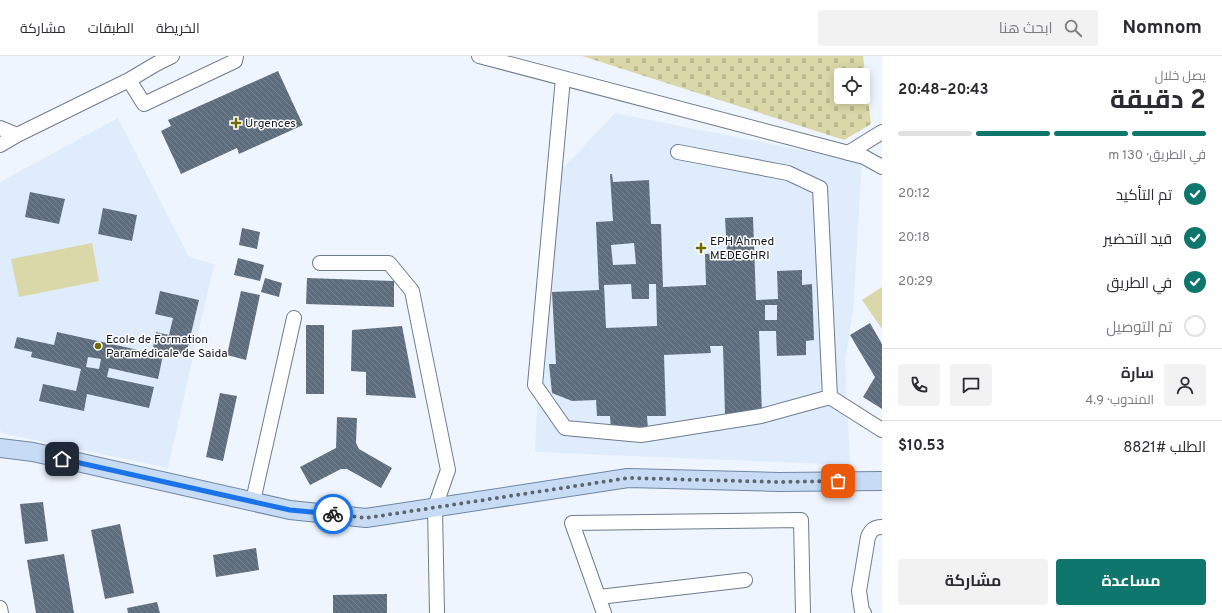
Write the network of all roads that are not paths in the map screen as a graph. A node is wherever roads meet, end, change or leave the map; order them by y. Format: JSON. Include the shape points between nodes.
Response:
{"nodes":[{"id":1,"x":172,"y":56,"type":"edge"},
{"id":2,"x":236,"y":56,"type":"edge"},
{"id":3,"x":479,"y":56,"type":"edge"},
{"id":4,"x":154,"y":60,"type":"edge"},
{"id":5,"x":563,"y":78,"type":"junction"},
{"id":6,"x":129,"y":80,"type":"junction"},
{"id":7,"x":0,"y":128,"type":"edge"},
{"id":8,"x":882,"y":132,"type":"edge"},
{"id":9,"x":17,"y":135,"type":"junction"},
{"id":10,"x":0,"y":146,"type":"edge"},
{"id":11,"x":678,"y":152,"type":"dead end"},
{"id":12,"x":848,"y":153,"type":"junction"},
{"id":13,"x":882,"y":167,"type":"edge"},
{"id":14,"x":320,"y":263,"type":"dead end"},
{"id":15,"x":294,"y":318,"type":"dead end"},
{"id":16,"x":830,"y":396,"type":"junction"},
{"id":17,"x":882,"y":430,"type":"edge"},
{"id":18,"x":0,"y":448,"type":"edge"},
{"id":19,"x":882,"y":481,"type":"edge"},
{"id":20,"x":253,"y":501,"type":"junction"},
{"id":21,"x":435,"y":507,"type":"junction"},
{"id":22,"x":882,"y":527,"type":"edge"},
{"id":23,"x":746,"y":580,"type":"dead end"},
{"id":24,"x":599,"y":597,"type":"junction"},
{"id":25,"x":0,"y":608,"type":"edge"},
{"id":26,"x":1,"y":613,"type":"edge"},
{"id":27,"x":437,"y":613,"type":"edge"},
{"id":28,"x":604,"y":613,"type":"edge"},
{"id":29,"x":803,"y":613,"type":"edge"},
{"id":30,"x":864,"y":613,"type":"edge"}],
"edges":[{"from":1,"to":4,"type":"street"},
{"from":2,"to":6,"type":"street","via":[[235,61],[144,104]]},
{"from":3,"to":5,"type":"street"},
{"from":4,"to":6,"type":"street"},
{"from":5,"to":12,"type":"street"},
{"from":5,"to":16,"type":"street","via":[[535,385],[565,428],[641,435],[761,416]]},
{"from":6,"to":9,"type":"street"},
{"from":7,"to":9,"type":"street"},
{"from":8,"to":12,"type":"street"},
{"from":9,"to":10,"type":"street"},
{"from":11,"to":16,"type":"street","via":[[788,173],[820,188]]},
{"from":12,"to":13,"type":"street","via":[[864,157]]},
{"from":14,"to":21,"type":"street","via":[[389,263],[412,291],[448,470]]},
{"from":15,"to":20,"type":"street"},
{"from":16,"to":17,"type":"street"},
{"from":18,"to":20,"type":"main road","via":[[33,452]]},
{"from":19,"to":21,"type":"main road","via":[[779,482],[628,478]]},
{"from":20,"to":21,"type":"main road","via":[[290,510],[366,518]]},
{"from":21,"to":27,"type":"street"},
{"from":22,"to":30,"type":"street","via":[[871,530],[868,537],[859,591]]},
{"from":23,"to":24,"type":"street"},
{"from":24,"to":28,"type":"street"},
{"from":24,"to":29,"type":"street","via":[[572,524],[801,520]]},
{"from":25,"to":26,"type":"street"}]}
